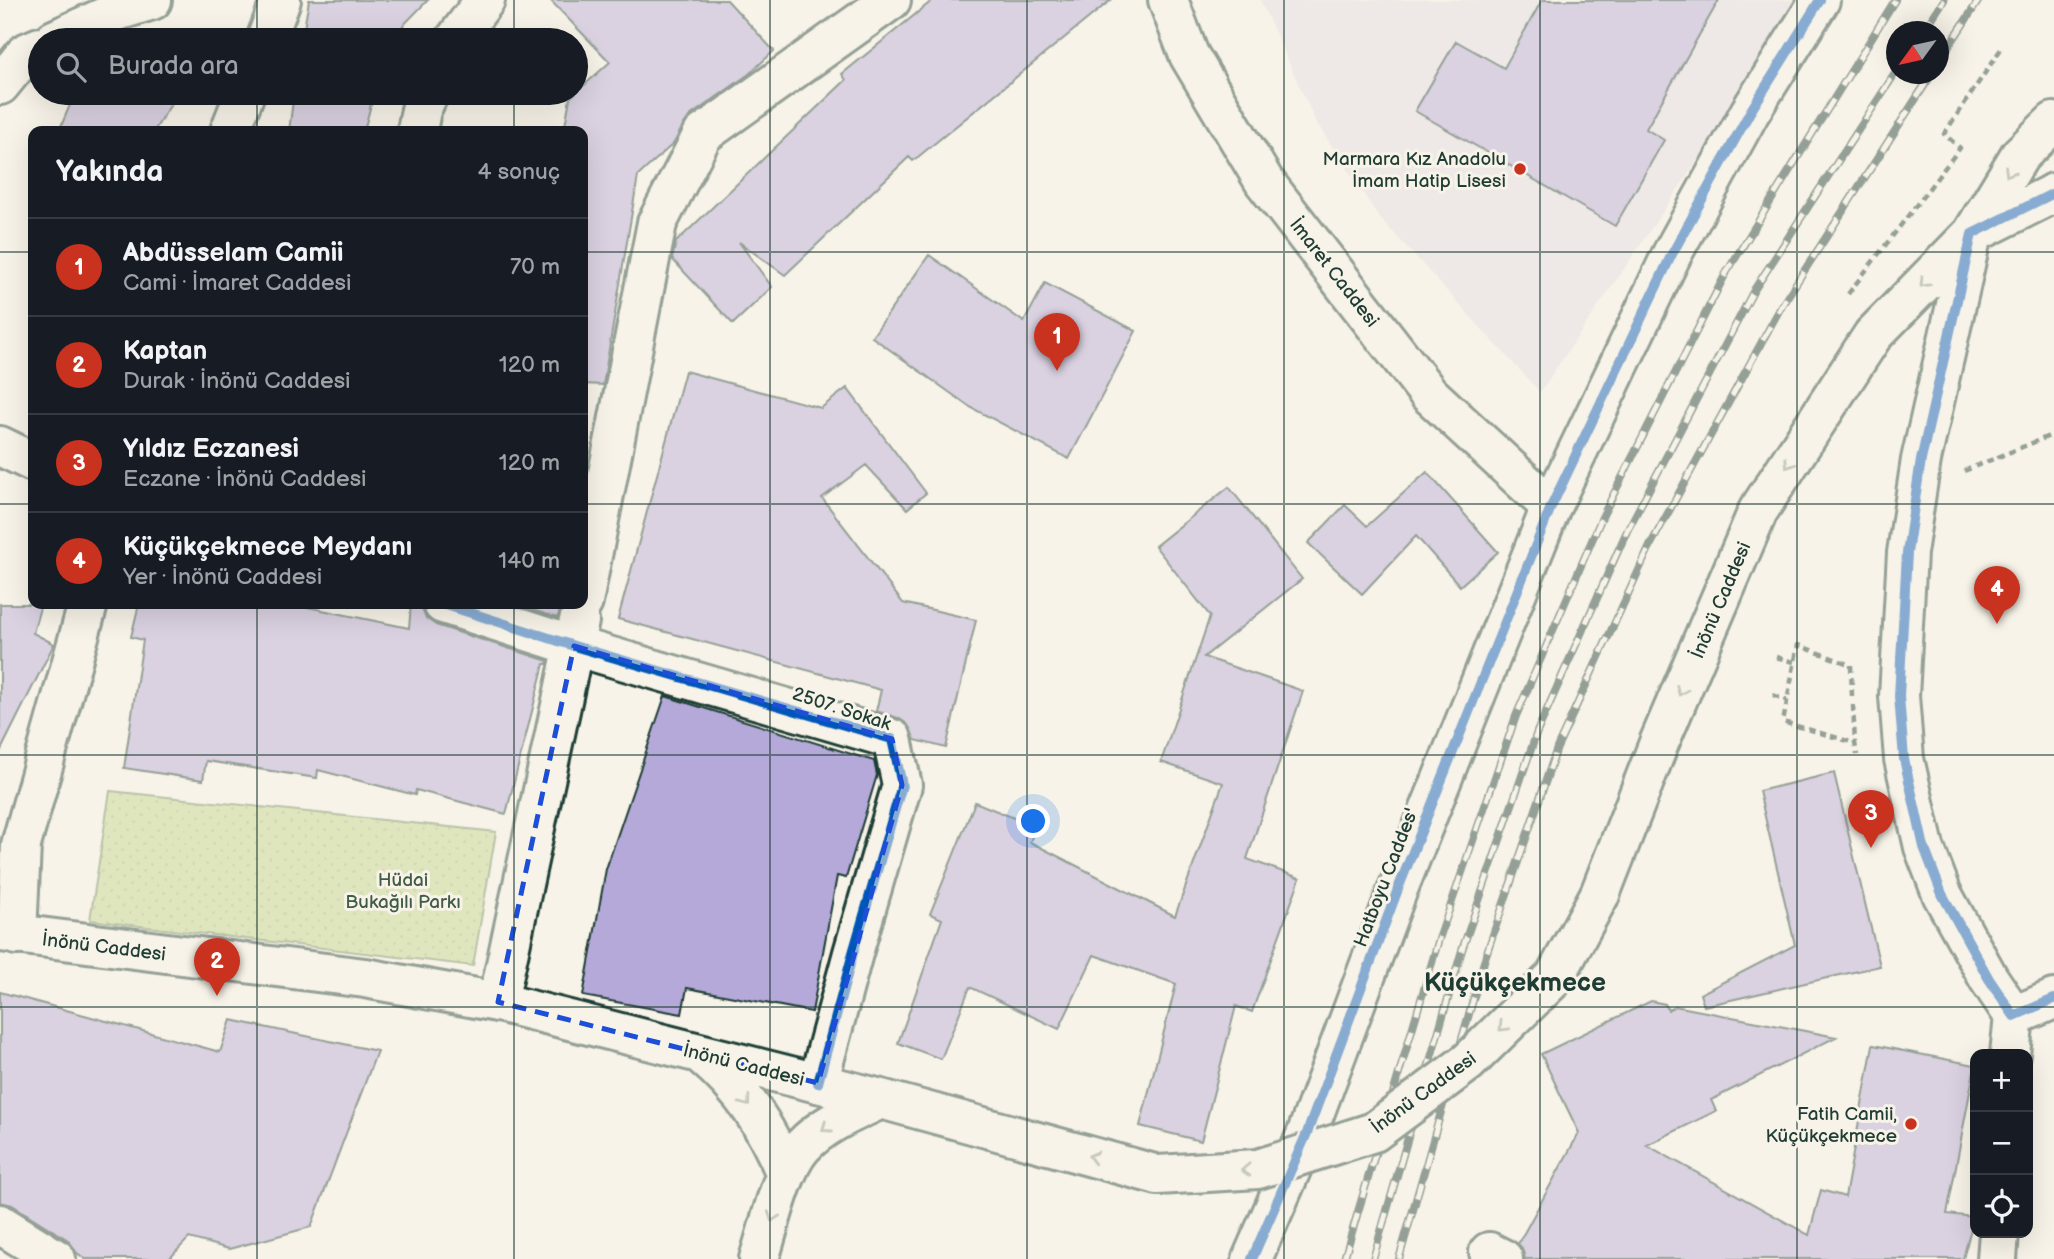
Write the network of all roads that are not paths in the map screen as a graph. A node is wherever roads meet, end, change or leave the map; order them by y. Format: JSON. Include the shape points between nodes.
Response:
{"nodes":[{"id":1,"x":152,"y":0,"type":"edge"},
{"id":2,"x":281,"y":0,"type":"edge"},
{"id":3,"x":485,"y":0,"type":"edge"},
{"id":4,"x":891,"y":0,"type":"edge"},
{"id":5,"x":1168,"y":0,"type":"edge"},
{"id":6,"x":1820,"y":0,"type":"edge"},
{"id":7,"x":80,"y":28,"type":"edge"},
{"id":8,"x":270,"y":28,"type":"edge"},
{"id":9,"x":464,"y":28,"type":"edge"},
{"id":10,"x":28,"y":52,"type":"edge"},
{"id":11,"x":0,"y":85,"type":"edge"},
{"id":12,"x":240,"y":105,"type":"edge"},
{"id":13,"x":423,"y":105,"type":"edge"},
{"id":14,"x":2054,"y":122,"type":"edge"},
{"id":15,"x":232,"y":126,"type":"edge"},
{"id":16,"x":418,"y":126,"type":"edge"},
{"id":17,"x":2054,"y":193,"type":"edge"},
{"id":18,"x":1972,"y":234,"type":"junction"},
{"id":19,"x":0,"y":446,"type":"edge"},
{"id":20,"x":28,"y":460,"type":"edge"},
{"id":21,"x":1551,"y":507,"type":"junction"},
{"id":22,"x":588,"y":577,"type":"edge"},
{"id":23,"x":86,"y":609,"type":"edge"},
{"id":24,"x":459,"y":609,"type":"edge"},
{"id":25,"x":582,"y":609,"type":"edge"},
{"id":26,"x":574,"y":646,"type":"junction"},
{"id":27,"x":11,"y":841,"type":"edge"},
{"id":28,"x":9,"y":934,"type":"edge"},
{"id":29,"x":2054,"y":999,"type":"edge"},
{"id":30,"x":498,"y":1002,"type":"junction"},
{"id":31,"x":2014,"y":1017,"type":"junction"},
{"id":32,"x":2011,"y":1049,"type":"edge"},
{"id":33,"x":699,"y":1053,"type":"junction"},
{"id":34,"x":818,"y":1083,"type":"junction"},
{"id":35,"x":881,"y":1099,"type":"junction"},
{"id":36,"x":786,"y":1174,"type":"junction"},
{"id":37,"x":0,"y":1224,"type":"edge"},
{"id":38,"x":1999,"y":1238,"type":"edge"},
{"id":39,"x":56,"y":1259,"type":"edge"},
{"id":40,"x":759,"y":1259,"type":"edge"},
{"id":41,"x":1252,"y":1259,"type":"edge"},
{"id":42,"x":1997,"y":1259,"type":"edge"}],
"edges":[{"from":1,"to":7,"type":"street"},
{"from":2,"to":8,"type":"street"},
{"from":3,"to":9,"type":"street"},
{"from":4,"to":22,"type":"street","via":[[703,134],[697,145],[657,223]]},
{"from":5,"to":21,"type":"street","name":"İmaret Caddesi","via":[[1189,55],[1264,181],[1429,394]]},
{"from":6,"to":21,"type":"street","name":"Hatboyu Caddes'","via":[[1750,112],[1672,254]]},
{"from":10,"to":11,"type":"street"},
{"from":12,"to":15,"type":"street"},
{"from":13,"to":16,"type":"street"},
{"from":14,"to":18,"type":"street","name":"İnönü Caddesi","one_way":true,"via":[[2020,155]]},
{"from":17,"to":18,"type":"street"},
{"from":18,"to":31,"type":"street","via":[[1921,460],[1907,553],[1899,696],[1904,758],[1924,847],[1942,894]]},
{"from":18,"to":35,"type":"street","name":"İnönü Caddesi","one_way":true,"bridge":true,"via":[[1873,335],[1758,510],[1600,894],[1555,977],[1468,1062],[1374,1132],[1258,1169],[1158,1175]]},
{"from":19,"to":20,"type":"street"},
{"from":21,"to":41,"type":"street","name":"Hatboyu Caddes'","via":[[1398,889],[1307,1133]]},
{"from":23,"to":27,"type":"street"},
{"from":24,"to":26,"type":"street","name":"2507. Sokak"},
{"from":25,"to":26,"type":"street"},
{"from":26,"to":30,"type":"street"},
{"from":26,"to":34,"type":"street","name":"2507. Sokak","via":[[892,739],[902,785]]},
{"from":27,"to":28,"type":"street"},
{"from":28,"to":30,"type":"street","name":"İnönü Caddesi","via":[[365,978]]},
{"from":29,"to":31,"type":"street"},
{"from":30,"to":33,"type":"street","name":"İnönü Caddesi"},
{"from":31,"to":32,"type":"street"},
{"from":33,"to":34,"type":"street","name":"İnönü Caddesi"},
{"from":33,"to":36,"type":"street","one_way":true,"via":[[726,1075],[750,1106]]},
{"from":34,"to":35,"type":"street","name":"İnönü Caddesi"},
{"from":35,"to":36,"type":"street","one_way":true,"via":[[819,1132],[801,1149]]},
{"from":36,"to":40,"type":"street","one_way":true},
{"from":37,"to":39,"type":"street"},
{"from":38,"to":42,"type":"street"}]}
